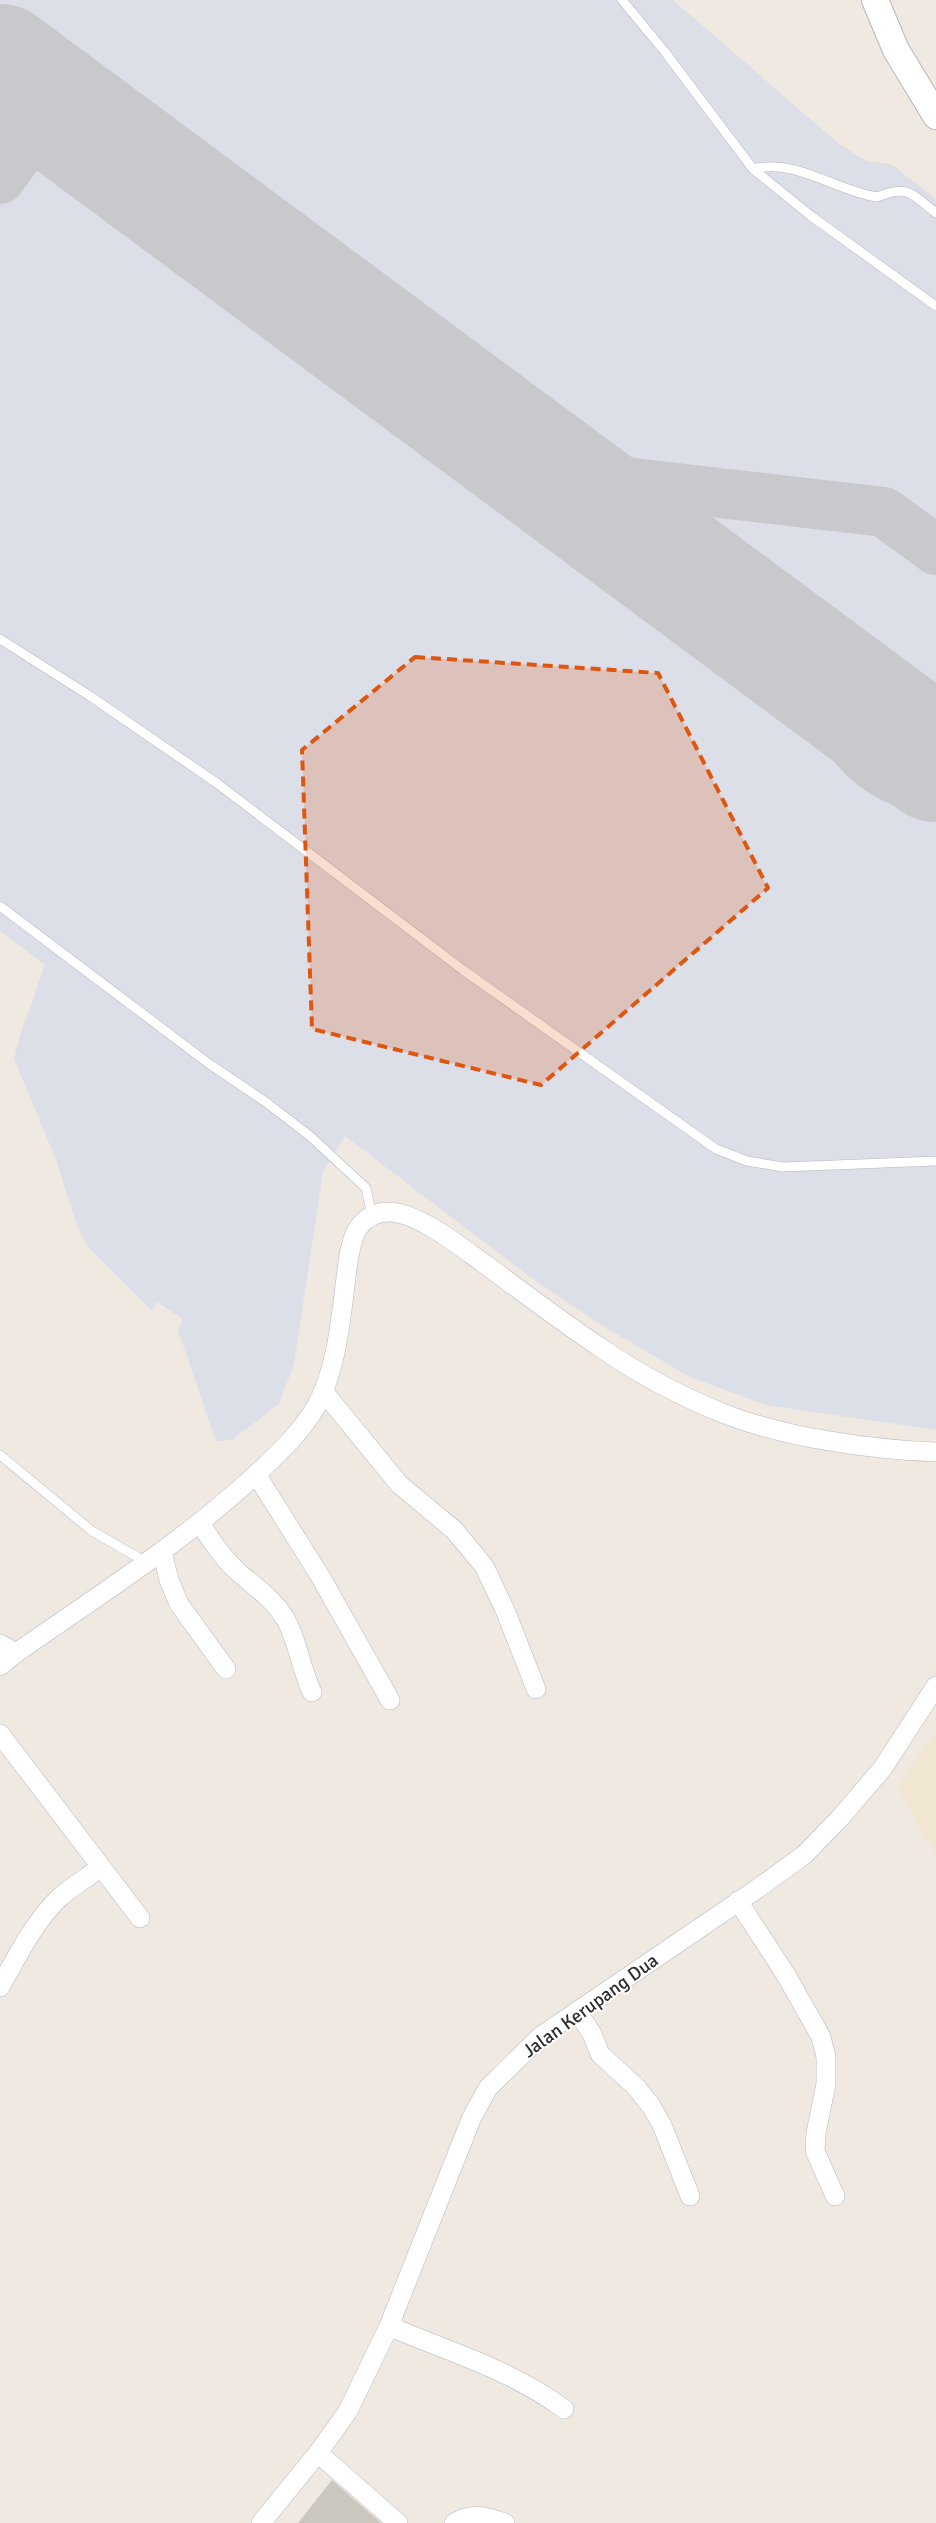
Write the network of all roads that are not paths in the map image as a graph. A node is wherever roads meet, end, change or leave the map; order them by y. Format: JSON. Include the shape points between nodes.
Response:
{"nodes":[{"id":1,"x":622,"y":0,"type":"edge"},
{"id":2,"x":875,"y":0,"type":"edge"},
{"id":3,"x":936,"y":116,"type":"edge"},
{"id":4,"x":753,"y":169,"type":"junction"},
{"id":5,"x":936,"y":213,"type":"edge"},
{"id":6,"x":936,"y":306,"type":"edge"},
{"id":7,"x":0,"y":639,"type":"edge"},
{"id":8,"x":0,"y":906,"type":"edge"},
{"id":9,"x":936,"y":1161,"type":"edge"},
{"id":10,"x":372,"y":1216,"type":"junction"},
{"id":11,"x":323,"y":1391,"type":"junction"},
{"id":12,"x":936,"y":1452,"type":"edge"},
{"id":13,"x":0,"y":1455,"type":"edge"},
{"id":14,"x":256,"y":1474,"type":"junction"},
{"id":15,"x":200,"y":1523,"type":"junction"},
{"id":16,"x":162,"y":1550,"type":"junction"},
{"id":17,"x":146,"y":1562,"type":"junction"},
{"id":18,"x":8,"y":1649,"type":"edge"},
{"id":19,"x":0,"y":1666,"type":"edge"},
{"id":20,"x":226,"y":1670,"type":"dead end"},
{"id":21,"x":936,"y":1686,"type":"edge"},
{"id":22,"x":536,"y":1689,"type":"dead end"},
{"id":23,"x":312,"y":1692,"type":"dead end"},
{"id":24,"x":390,"y":1700,"type":"dead end"},
{"id":25,"x":0,"y":1734,"type":"edge"},
{"id":26,"x":101,"y":1867,"type":"junction"},
{"id":27,"x":738,"y":1901,"type":"junction"},
{"id":28,"x":140,"y":1918,"type":"dead end"},
{"id":29,"x":0,"y":1987,"type":"edge"},
{"id":30,"x":577,"y":2011,"type":"junction"},
{"id":31,"x":690,"y":2196,"type":"dead end"},
{"id":32,"x":835,"y":2196,"type":"dead end"},
{"id":33,"x":388,"y":2326,"type":"junction"},
{"id":34,"x":564,"y":2409,"type":"dead end"},
{"id":35,"x":318,"y":2453,"type":"junction"},
{"id":36,"x":261,"y":2523,"type":"edge"},
{"id":37,"x":398,"y":2523,"type":"edge"},
{"id":38,"x":454,"y":2523,"type":"edge"},
{"id":39,"x":505,"y":2523,"type":"edge"}],
"edges":[{"from":1,"to":4,"type":"lane"},
{"from":2,"to":3,"type":"main road","via":[[896,50]]},
{"from":4,"to":5,"type":"lane","via":[[767,165],[788,168],[877,197],[903,189]]},
{"from":4,"to":6,"type":"lane","via":[[811,216]]},
{"from":7,"to":9,"type":"lane","via":[[218,784],[463,970],[716,1149],[746,1161],[783,1167]]},
{"from":8,"to":10,"type":"lane","via":[[310,1136],[366,1188]]},
{"from":10,"to":11,"type":"street","via":[[358,1228],[349,1256],[339,1332]]},
{"from":10,"to":12,"type":"street","via":[[389,1212],[410,1215],[439,1231],[602,1349],[661,1384],[726,1414],[811,1436],[902,1451]]},
{"from":11,"to":14,"type":"street","via":[[310,1417],[293,1439]]},
{"from":11,"to":22,"type":"street","via":[[399,1484],[454,1530],[484,1566]]},
{"from":13,"to":17,"type":"lane","via":[[92,1531]]},
{"from":14,"to":15,"type":"street"},
{"from":14,"to":24,"type":"street","via":[[320,1576]]},
{"from":15,"to":16,"type":"street"},
{"from":15,"to":23,"type":"street","via":[[217,1549],[272,1602],[286,1620]]},
{"from":16,"to":17,"type":"street"},
{"from":16,"to":20,"type":"street","via":[[168,1580],[180,1604]]},
{"from":17,"to":18,"type":"street"},
{"from":18,"to":19,"type":"street"},
{"from":21,"to":27,"type":"street","name":"Jalan Kerupang Dua","via":[[882,1769],[840,1818],[804,1855]]},
{"from":25,"to":26,"type":"street"},
{"from":26,"to":28,"type":"street"},
{"from":26,"to":29,"type":"street","via":[[45,1913]]},
{"from":27,"to":30,"type":"street","name":"Jalan Kerupang Dua"},
{"from":27,"to":32,"type":"street","via":[[821,2037],[826,2057],[826,2084],[815,2151]]},
{"from":30,"to":31,"type":"street","via":[[600,2054],[651,2106],[662,2125]]},
{"from":30,"to":33,"type":"street","name":"Jalan Kerupang Dua","via":[[541,2036],[488,2088],[472,2117]]},
{"from":33,"to":34,"type":"street","via":[[489,2365],[542,2393]]},
{"from":33,"to":35,"type":"street","name":"Jalan Kerupang Dua","via":[[348,2411]]},
{"from":35,"to":36,"type":"street","name":"Jalan Kerupang Dua"},
{"from":35,"to":37,"type":"street"},
{"from":38,"to":39,"type":"street","via":[[467,2516],[482,2516]]}]}
